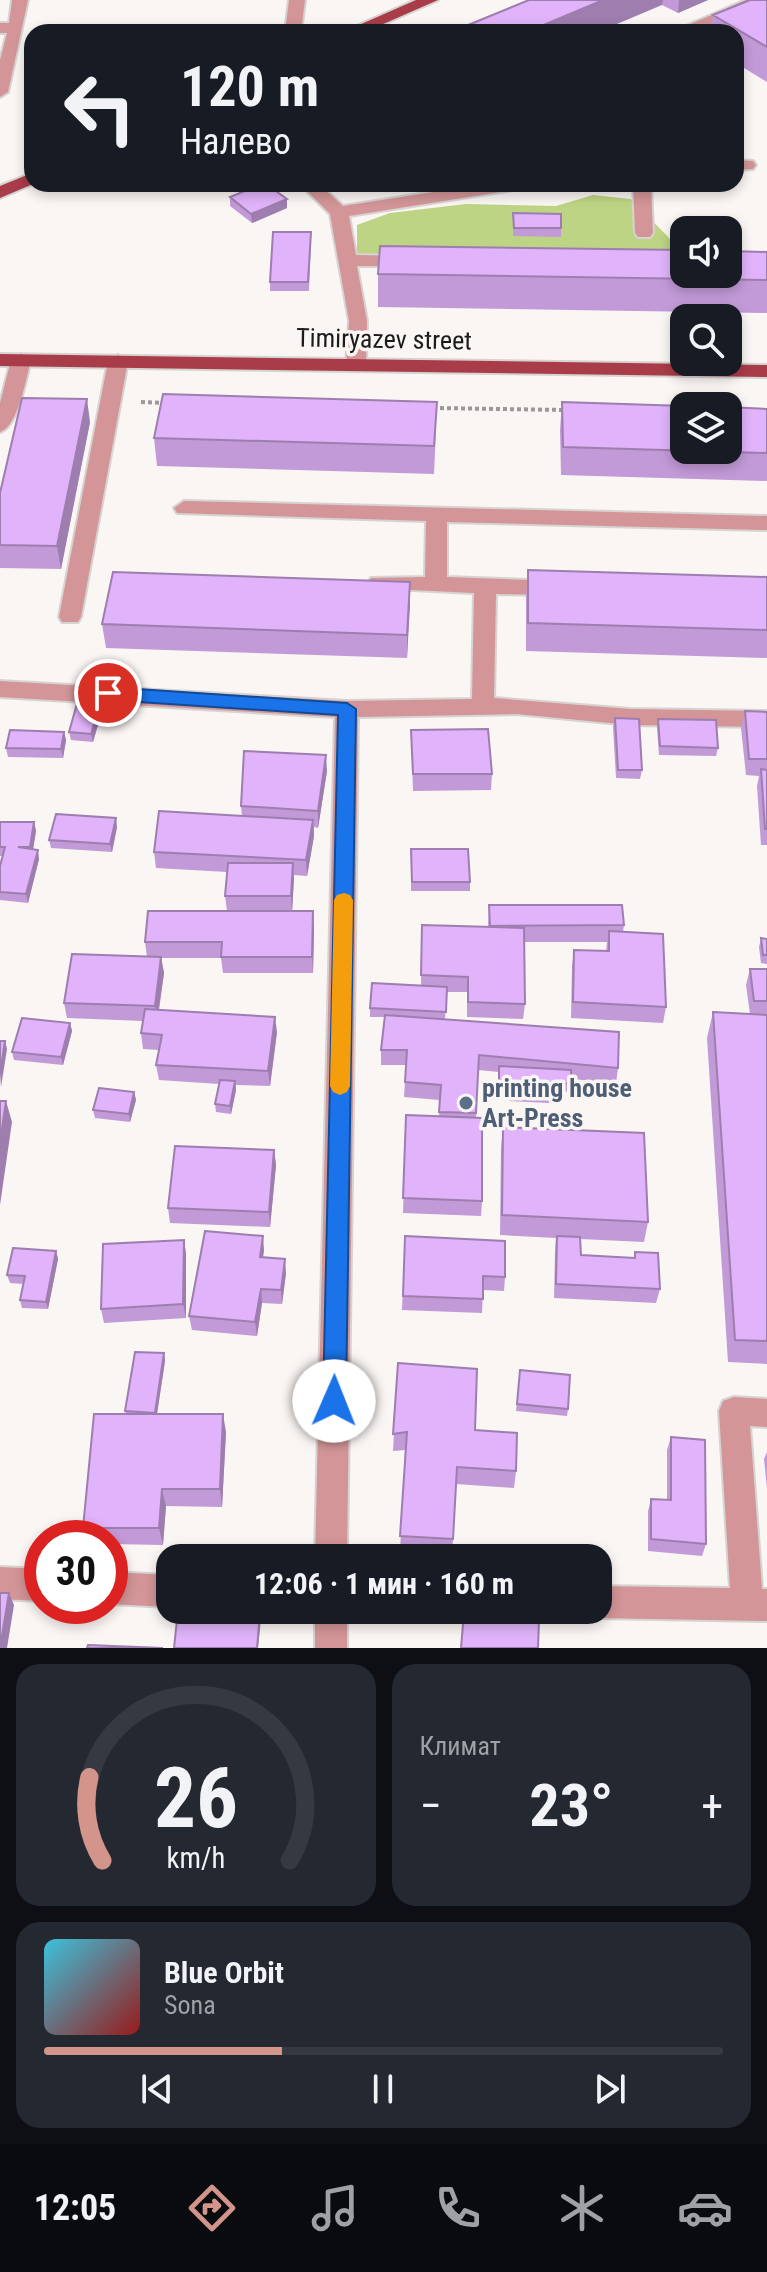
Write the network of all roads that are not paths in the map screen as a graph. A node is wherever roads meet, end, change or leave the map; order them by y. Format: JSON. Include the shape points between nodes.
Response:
{"nodes":[{"id":1,"x":20,"y":0,"type":"edge"},
{"id":2,"x":297,"y":0,"type":"edge"},
{"id":3,"x":430,"y":0,"type":"edge"},
{"id":4,"x":759,"y":0,"type":"edge"},
{"id":5,"x":294,"y":24,"type":"edge"},
{"id":6,"x":371,"y":24,"type":"edge"},
{"id":7,"x":705,"y":24,"type":"edge"},
{"id":8,"x":8,"y":28,"type":"edge"},
{"id":9,"x":0,"y":92,"type":"edge"},
{"id":10,"x":24,"y":182,"type":"edge"},
{"id":11,"x":317,"y":192,"type":"edge"},
{"id":12,"x":468,"y":192,"type":"edge"},
{"id":13,"x":642,"y":192,"type":"edge"},
{"id":14,"x":0,"y":193,"type":"edge"},
{"id":15,"x":339,"y":212,"type":"junction"},
{"id":16,"x":644,"y":233,"type":"dead end"},
{"id":17,"x":347,"y":260,"type":"junction"},
{"id":18,"x":433,"y":261,"type":"edge"},
{"id":19,"x":0,"y":360,"type":"edge"},
{"id":20,"x":21,"y":360,"type":"junction"},
{"id":21,"x":118,"y":361,"type":"junction"},
{"id":22,"x":356,"y":365,"type":"junction"},
{"id":23,"x":767,"y":371,"type":"edge"},
{"id":24,"x":0,"y":426,"type":"edge"},
{"id":25,"x":184,"y":508,"type":"dead end"},
{"id":26,"x":437,"y":515,"type":"junction"},
{"id":27,"x":767,"y":523,"type":"edge"},
{"id":28,"x":359,"y":583,"type":"edge"},
{"id":29,"x":436,"y":585,"type":"junction"},
{"id":30,"x":485,"y":586,"type":"junction"},
{"id":31,"x":579,"y":588,"type":"edge"},
{"id":32,"x":70,"y":617,"type":"dead end"},
{"id":33,"x":0,"y":689,"type":"edge"},
{"id":34,"x":483,"y":706,"type":"junction"},
{"id":35,"x":347,"y":709,"type":"junction"},
{"id":36,"x":767,"y":719,"type":"edge"},
{"id":37,"x":767,"y":1413,"type":"edge"},
{"id":38,"x":331,"y":1544,"type":"edge"},
{"id":39,"x":0,"y":1583,"type":"edge"},
{"id":40,"x":24,"y":1584,"type":"edge"},
{"id":41,"x":128,"y":1589,"type":"edge"},
{"id":42,"x":156,"y":1590,"type":"edge"},
{"id":43,"x":612,"y":1602,"type":"edge"},
{"id":44,"x":757,"y":1605,"type":"edge"},
{"id":45,"x":331,"y":1624,"type":"edge"},
{"id":46,"x":331,"y":1648,"type":"edge"}],
"edges":[{"from":1,"to":8,"type":"street"},
{"from":2,"to":5,"type":"street"},
{"from":3,"to":6,"type":"main road"},
{"from":4,"to":7,"type":"street"},
{"from":8,"to":9,"type":"street"},
{"from":10,"to":14,"type":"main road"},
{"from":11,"to":15,"type":"street"},
{"from":12,"to":15,"type":"street"},
{"from":13,"to":16,"type":"street"},
{"from":15,"to":17,"type":"street"},
{"from":17,"to":18,"type":"street"},
{"from":17,"to":22,"type":"street","via":[[358,321]]},
{"from":19,"to":20,"type":"main road","name":"Timiryazev street"},
{"from":20,"to":21,"type":"main road","name":"Timiryazev street"},
{"from":20,"to":24,"type":"street"},
{"from":21,"to":22,"type":"main road","name":"Timiryazev street"},
{"from":21,"to":32,"type":"street"},
{"from":22,"to":23,"type":"main road","name":"Timiryazev street"},
{"from":25,"to":26,"type":"street"},
{"from":26,"to":27,"type":"street"},
{"from":26,"to":29,"type":"street"},
{"from":28,"to":29,"type":"street"},
{"from":29,"to":30,"type":"street"},
{"from":30,"to":31,"type":"street"},
{"from":30,"to":34,"type":"street"},
{"from":33,"to":35,"type":"street"},
{"from":34,"to":35,"type":"street"},
{"from":34,"to":36,"type":"street","via":[[630,717]]},
{"from":35,"to":38,"type":"street"},
{"from":37,"to":44,"type":"street","via":[[734,1411]]},
{"from":39,"to":40,"type":"street"},
{"from":41,"to":42,"type":"street"},
{"from":43,"to":44,"type":"street"},
{"from":45,"to":46,"type":"street"}]}
